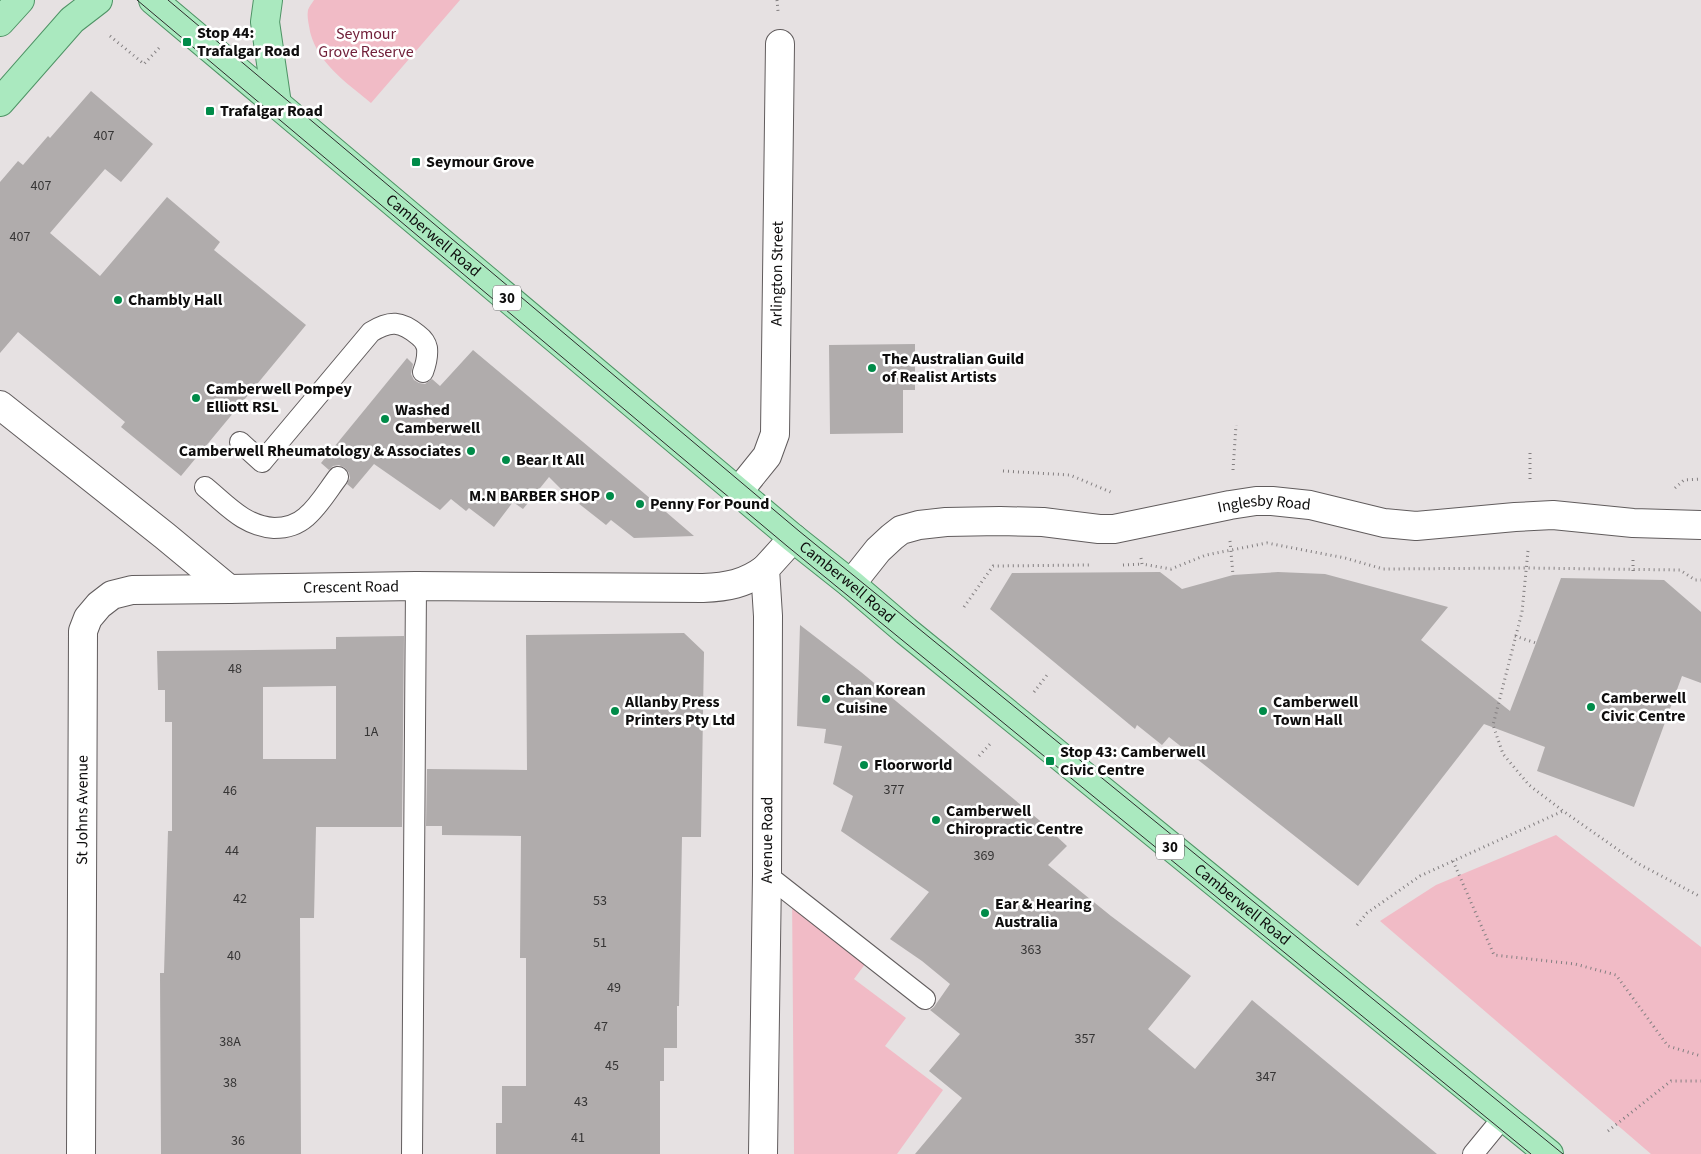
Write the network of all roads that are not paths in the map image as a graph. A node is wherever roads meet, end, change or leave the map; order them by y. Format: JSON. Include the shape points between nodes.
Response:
{"nodes":[{"id":1,"x":20,"y":0,"type":"edge"},
{"id":2,"x":98,"y":0,"type":"edge"},
{"id":3,"x":154,"y":0,"type":"edge"},
{"id":4,"x":268,"y":0,"type":"edge"},
{"id":5,"x":0,"y":22,"type":"edge"},
{"id":6,"x":780,"y":44,"type":"dead end"},
{"id":7,"x":0,"y":102,"type":"edge"},
{"id":8,"x":277,"y":104,"type":"junction"},
{"id":9,"x":423,"y":372,"type":"dead end"},
{"id":10,"x":0,"y":405,"type":"edge"},
{"id":11,"x":240,"y":442,"type":"dead end"},
{"id":12,"x":338,"y":477,"type":"dead end"},
{"id":13,"x":205,"y":487,"type":"dead end"},
{"id":14,"x":738,"y":492,"type":"junction"},
{"id":15,"x":1701,"y":525,"type":"edge"},
{"id":16,"x":793,"y":538,"type":"junction"},
{"id":17,"x":765,"y":569,"type":"junction"},
{"id":18,"x":851,"y":584,"type":"junction"},
{"id":19,"x":416,"y":586,"type":"junction"},
{"id":20,"x":229,"y":590,"type":"junction"},
{"id":21,"x":767,"y":875,"type":"junction"},
{"id":22,"x":925,"y":998,"type":"dead end"},
{"id":23,"x":1506,"y":1120,"type":"junction"},
{"id":24,"x":81,"y":1154,"type":"edge"},
{"id":25,"x":412,"y":1154,"type":"edge"},
{"id":26,"x":763,"y":1154,"type":"edge"},
{"id":27,"x":1473,"y":1154,"type":"edge"},
{"id":28,"x":1549,"y":1154,"type":"edge"}],
"edges":[{"from":1,"to":5,"type":"main road"},
{"from":2,"to":7,"type":"main road","via":[[72,20]]},
{"from":3,"to":8,"type":"main road","name":"Camberwell Road","number":"30"},
{"from":4,"to":8,"type":"main road","via":[[265,22]]},
{"from":6,"to":14,"type":"street","name":"Arlington Street","via":[[775,434],[770,450]]},
{"from":8,"to":14,"type":"main road","name":"Camberwell Road","number":"30"},
{"from":9,"to":11,"type":"lane","via":[[427,346],[422,338],[408,327],[396,323],[382,325],[371,332],[262,462]]},
{"from":10,"to":20,"type":"street"},
{"from":12,"to":13,"type":"lane","via":[[308,516],[298,524],[282,528],[261,527],[246,521]]},
{"from":14,"to":16,"type":"main road","name":"Camberwell Road","number":"30"},
{"from":15,"to":18,"type":"street","name":"Inglesby Road","via":[[1633,523],[1553,515],[1416,526],[1370,521],[1310,505],[1272,501],[1230,505],[1114,529],[1000,520],[930,523],[912,526],[896,534],[878,550]]},
{"from":16,"to":17,"type":"street"},
{"from":16,"to":18,"type":"main road","name":"Camberwell Road","number":"30"},
{"from":17,"to":19,"type":"street","name":"Crescent Road","via":[[741,583],[716,588]]},
{"from":17,"to":21,"type":"street","name":"Avenue Road","via":[[768,616]]},
{"from":18,"to":23,"type":"main road","name":"Camberwell Road","number":"30"},
{"from":19,"to":20,"type":"street","name":"Crescent Road"},
{"from":19,"to":25,"type":"lane"},
{"from":20,"to":24,"type":"street","name":"St Johns Avenue","via":[[132,590],[112,595],[88,618],[83,631]]},
{"from":21,"to":22,"type":"lane"},
{"from":21,"to":26,"type":"street","name":"Avenue Road"},
{"from":23,"to":27,"type":"lane","via":[[1496,1126]]},
{"from":23,"to":28,"type":"main road","name":"Camberwell Road","number":"30"}]}
